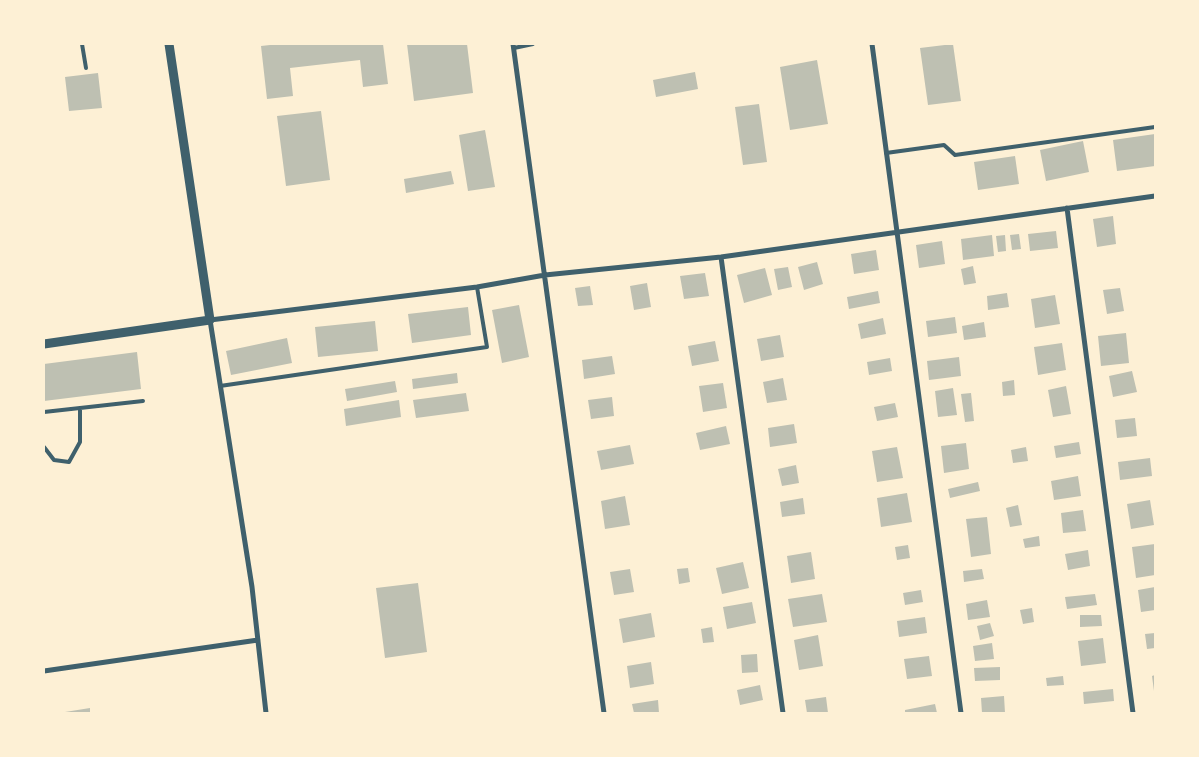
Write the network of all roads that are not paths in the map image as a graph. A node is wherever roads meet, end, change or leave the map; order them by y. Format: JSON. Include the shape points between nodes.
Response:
{"nodes":[{"id":1,"x":82,"y":44,"type":"edge"},
{"id":2,"x":169,"y":44,"type":"edge"},
{"id":3,"x":533,"y":44,"type":"edge"},
{"id":4,"x":872,"y":44,"type":"edge"},
{"id":5,"x":513,"y":46,"type":"edge"},
{"id":6,"x":86,"y":68,"type":"dead end"},
{"id":7,"x":1155,"y":127,"type":"edge"},
{"id":8,"x":886,"y":153,"type":"junction"},
{"id":9,"x":1155,"y":196,"type":"edge"},
{"id":10,"x":1067,"y":208,"type":"junction"},
{"id":11,"x":896,"y":232,"type":"junction"},
{"id":12,"x":721,"y":257,"type":"junction"},
{"id":13,"x":545,"y":275,"type":"junction"},
{"id":14,"x":477,"y":287,"type":"junction"},
{"id":15,"x":210,"y":320,"type":"junction"},
{"id":16,"x":44,"y":344,"type":"edge"},
{"id":17,"x":220,"y":386,"type":"junction"},
{"id":18,"x":143,"y":401,"type":"dead end"},
{"id":19,"x":80,"y":408,"type":"junction"},
{"id":20,"x":44,"y":412,"type":"edge"},
{"id":21,"x":44,"y":447,"type":"edge"},
{"id":22,"x":258,"y":640,"type":"junction"},
{"id":23,"x":44,"y":671,"type":"edge"},
{"id":24,"x":266,"y":713,"type":"edge"},
{"id":25,"x":604,"y":713,"type":"edge"},
{"id":26,"x":783,"y":713,"type":"edge"},
{"id":27,"x":961,"y":713,"type":"edge"},
{"id":28,"x":1133,"y":713,"type":"edge"}],
"edges":[{"from":1,"to":6,"type":"lane"},
{"from":2,"to":15,"type":"street"},
{"from":3,"to":5,"type":"lane"},
{"from":4,"to":8,"type":"street"},
{"from":5,"to":13,"type":"street"},
{"from":7,"to":8,"type":"lane","via":[[955,155],[944,145]]},
{"from":8,"to":11,"type":"street"},
{"from":9,"to":10,"type":"street"},
{"from":10,"to":11,"type":"street"},
{"from":10,"to":28,"type":"street"},
{"from":11,"to":12,"type":"street"},
{"from":11,"to":27,"type":"street"},
{"from":12,"to":13,"type":"street"},
{"from":12,"to":26,"type":"street"},
{"from":13,"to":14,"type":"street"},
{"from":13,"to":25,"type":"street"},
{"from":14,"to":15,"type":"street"},
{"from":14,"to":17,"type":"lane","via":[[487,347]]},
{"from":15,"to":16,"type":"street"},
{"from":15,"to":17,"type":"street"},
{"from":17,"to":22,"type":"street"},
{"from":18,"to":19,"type":"lane"},
{"from":19,"to":20,"type":"lane"},
{"from":19,"to":21,"type":"lane","via":[[80,442],[69,462],[54,460]]},
{"from":22,"to":23,"type":"street"},
{"from":22,"to":24,"type":"street"}]}
